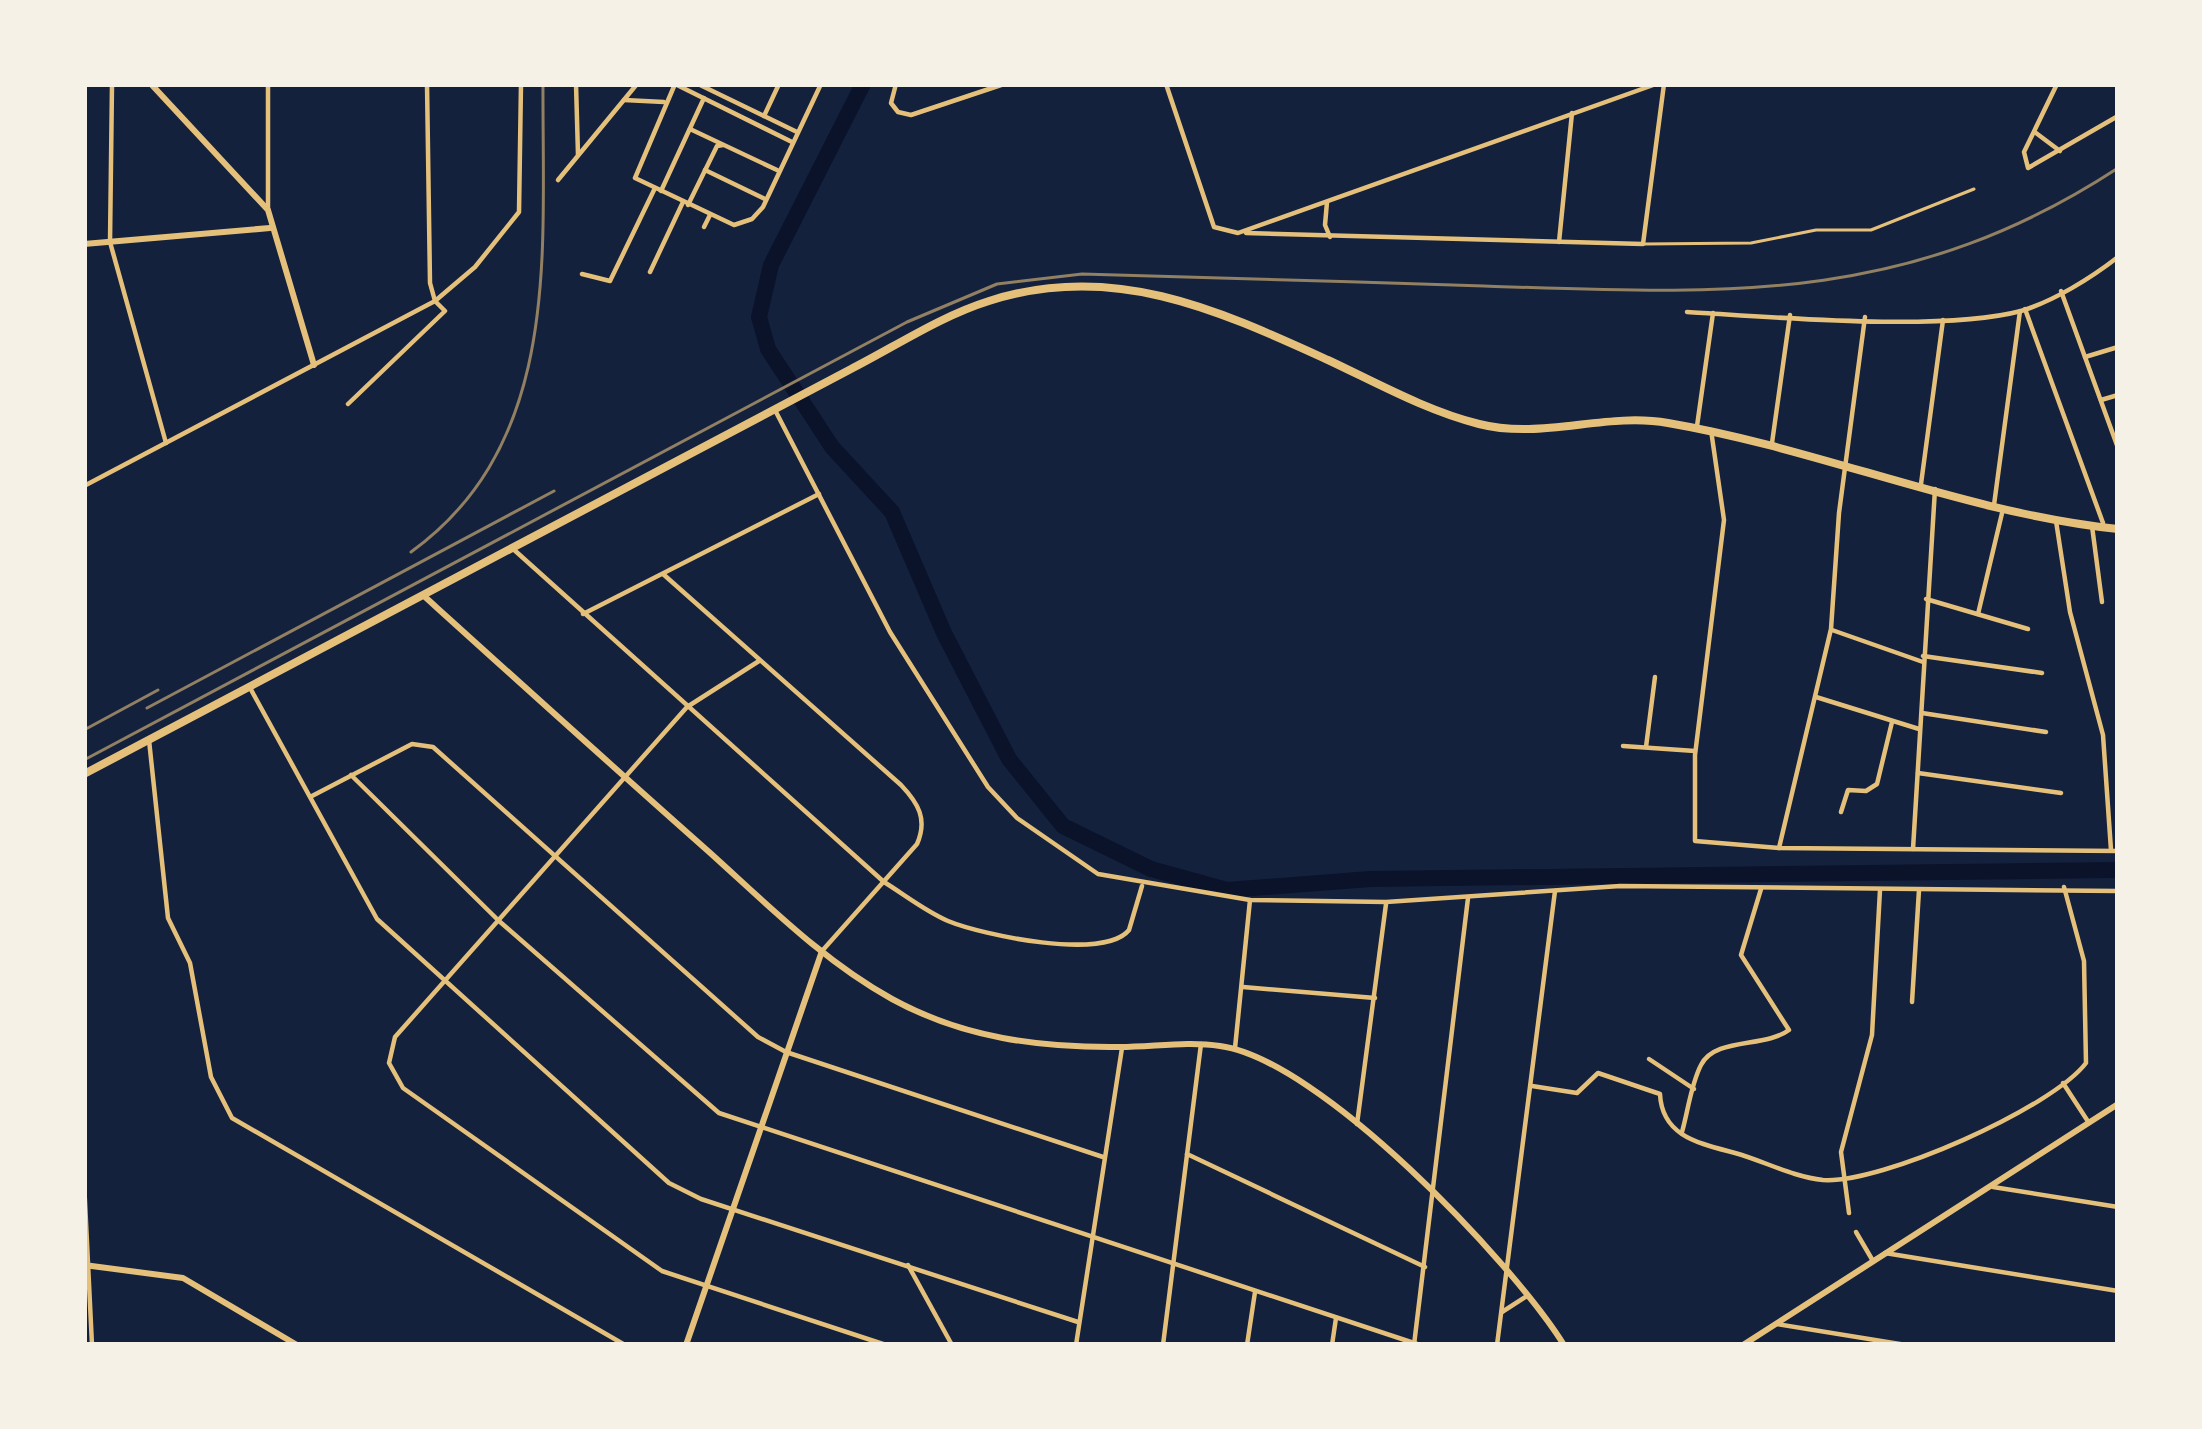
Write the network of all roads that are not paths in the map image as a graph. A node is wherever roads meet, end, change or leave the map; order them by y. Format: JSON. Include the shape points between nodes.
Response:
{"nodes":[{"id":1,"x":112,"y":84,"type":"edge"},
{"id":2,"x":151,"y":84,"type":"edge"},
{"id":3,"x":268,"y":84,"type":"edge"},
{"id":4,"x":428,"y":84,"type":"edge"},
{"id":5,"x":521,"y":84,"type":"edge"},
{"id":6,"x":576,"y":84,"type":"edge"},
{"id":7,"x":637,"y":84,"type":"edge"},
{"id":8,"x":675,"y":84,"type":"edge"},
{"id":9,"x":698,"y":84,"type":"edge"},
{"id":10,"x":777,"y":84,"type":"edge"},
{"id":11,"x":820,"y":84,"type":"edge"},
{"id":12,"x":896,"y":84,"type":"edge"},
{"id":13,"x":1004,"y":84,"type":"edge"},
{"id":14,"x":1166,"y":84,"type":"edge"},
{"id":15,"x":1660,"y":84,"type":"edge"},
{"id":16,"x":2057,"y":84,"type":"edge"},
{"id":17,"x":704,"y":98,"type":"junction"},
{"id":18,"x":624,"y":100,"type":"junction"},
{"id":19,"x":664,"y":102,"type":"junction"},
{"id":20,"x":1572,"y":113,"type":"junction"},
{"id":21,"x":764,"y":116,"type":"junction"},
{"id":22,"x":2118,"y":116,"type":"edge"},
{"id":23,"x":690,"y":129,"type":"junction"},
{"id":24,"x":797,"y":132,"type":"junction"},
{"id":25,"x":2036,"y":133,"type":"junction"},
{"id":26,"x":792,"y":142,"type":"junction"},
{"id":27,"x":723,"y":146,"type":"junction"},
{"id":28,"x":2061,"y":152,"type":"junction"},
{"id":29,"x":578,"y":155,"type":"junction"},
{"id":30,"x":705,"y":170,"type":"junction"},
{"id":31,"x":779,"y":171,"type":"junction"},
{"id":32,"x":558,"y":180,"type":"dead end"},
{"id":33,"x":1974,"y":189,"type":"dead end"},
{"id":34,"x":658,"y":190,"type":"junction"},
{"id":35,"x":767,"y":200,"type":"junction"},
{"id":36,"x":1328,"y":202,"type":"junction"},
{"id":37,"x":686,"y":204,"type":"junction"},
{"id":38,"x":268,"y":210,"type":"junction"},
{"id":39,"x":710,"y":215,"type":"junction"},
{"id":40,"x":704,"y":227,"type":"dead end"},
{"id":41,"x":270,"y":228,"type":"junction"},
{"id":42,"x":1238,"y":233,"type":"junction"},
{"id":43,"x":1330,"y":237,"type":"junction"},
{"id":44,"x":110,"y":242,"type":"junction"},
{"id":45,"x":1559,"y":242,"type":"junction"},
{"id":46,"x":84,"y":244,"type":"edge"},
{"id":47,"x":1642,"y":244,"type":"junction"},
{"id":48,"x":2118,"y":257,"type":"edge"},
{"id":49,"x":650,"y":272,"type":"dead end"},
{"id":50,"x":582,"y":274,"type":"dead end"},
{"id":51,"x":2061,"y":291,"type":"junction"},
{"id":52,"x":434,"y":301,"type":"junction"},
{"id":53,"x":2022,"y":310,"type":"junction"},
{"id":54,"x":1687,"y":312,"type":"dead end"},
{"id":55,"x":1713,"y":313,"type":"junction"},
{"id":56,"x":1790,"y":315,"type":"junction"},
{"id":57,"x":1865,"y":317,"type":"junction"},
{"id":58,"x":1943,"y":320,"type":"junction"},
{"id":59,"x":2118,"y":347,"type":"edge"},
{"id":60,"x":2085,"y":357,"type":"junction"},
{"id":61,"x":314,"y":365,"type":"junction"},
{"id":62,"x":2118,"y":395,"type":"edge"},
{"id":63,"x":2101,"y":400,"type":"junction"},
{"id":64,"x":347,"y":404,"type":"dead end"},
{"id":65,"x":778,"y":408,"type":"junction"},
{"id":66,"x":1696,"y":428,"type":"junction"},
{"id":67,"x":1711,"y":430,"type":"junction"},
{"id":68,"x":166,"y":443,"type":"junction"},
{"id":69,"x":1772,"y":443,"type":"junction"},
{"id":70,"x":2118,"y":448,"type":"edge"},
{"id":71,"x":1846,"y":463,"type":"junction"},
{"id":72,"x":1921,"y":484,"type":"junction"},
{"id":73,"x":84,"y":486,"type":"edge"},
{"id":74,"x":1936,"y":488,"type":"junction"},
{"id":75,"x":820,"y":494,"type":"junction"},
{"id":76,"x":1999,"y":507,"type":"junction"},
{"id":77,"x":2056,"y":521,"type":"junction"},
{"id":78,"x":2092,"y":526,"type":"junction"},
{"id":79,"x":2104,"y":527,"type":"junction"},
{"id":80,"x":2118,"y":529,"type":"edge"},
{"id":81,"x":511,"y":547,"type":"junction"},
{"id":82,"x":663,"y":574,"type":"junction"},
{"id":83,"x":422,"y":594,"type":"junction"},
{"id":84,"x":1927,"y":598,"type":"junction"},
{"id":85,"x":2102,"y":602,"type":"dead end"},
{"id":86,"x":583,"y":614,"type":"junction"},
{"id":87,"x":1978,"y":614,"type":"junction"},
{"id":88,"x":1832,"y":629,"type":"junction"},
{"id":89,"x":2028,"y":629,"type":"dead end"},
{"id":90,"x":1923,"y":659,"type":"junction"},
{"id":91,"x":759,"y":661,"type":"junction"},
{"id":92,"x":2042,"y":673,"type":"dead end"},
{"id":93,"x":1655,"y":677,"type":"dead end"},
{"id":94,"x":249,"y":686,"type":"junction"},
{"id":95,"x":1816,"y":697,"type":"junction"},
{"id":96,"x":687,"y":707,"type":"junction"},
{"id":97,"x":1921,"y":712,"type":"junction"},
{"id":98,"x":1892,"y":722,"type":"junction"},
{"id":99,"x":1919,"y":729,"type":"junction"},
{"id":100,"x":2046,"y":732,"type":"dead end"},
{"id":101,"x":149,"y":740,"type":"junction"},
{"id":102,"x":1623,"y":746,"type":"dead end"},
{"id":103,"x":1646,"y":747,"type":"junction"},
{"id":104,"x":1696,"y":751,"type":"junction"},
{"id":105,"x":1917,"y":773,"type":"junction"},
{"id":106,"x":84,"y":774,"type":"edge"},
{"id":107,"x":351,"y":775,"type":"junction"},
{"id":108,"x":628,"y":780,"type":"junction"},
{"id":109,"x":2061,"y":793,"type":"dead end"},
{"id":110,"x":311,"y":796,"type":"junction"},
{"id":111,"x":1841,"y":812,"type":"dead end"},
{"id":112,"x":1779,"y":848,"type":"junction"},
{"id":113,"x":1913,"y":849,"type":"junction"},
{"id":114,"x":2115,"y":850,"type":"edge"},
{"id":115,"x":559,"y":856,"type":"junction"},
{"id":116,"x":884,"y":881,"type":"junction"},
{"id":117,"x":1142,"y":886,"type":"junction"},
{"id":118,"x":2064,"y":887,"type":"junction"},
{"id":119,"x":1761,"y":889,"type":"junction"},
{"id":120,"x":1880,"y":890,"type":"junction"},
{"id":121,"x":1919,"y":890,"type":"junction"},
{"id":122,"x":1555,"y":891,"type":"junction"},
{"id":123,"x":2118,"y":891,"type":"edge"},
{"id":124,"x":1468,"y":898,"type":"junction"},
{"id":125,"x":1250,"y":900,"type":"junction"},
{"id":126,"x":1386,"y":902,"type":"junction"},
{"id":127,"x":500,"y":921,"type":"junction"},
{"id":128,"x":821,"y":951,"type":"junction"},
{"id":129,"x":442,"y":983,"type":"junction"},
{"id":130,"x":1243,"y":987,"type":"junction"},
{"id":131,"x":1375,"y":998,"type":"junction"},
{"id":132,"x":1912,"y":1002,"type":"dead end"},
{"id":133,"x":1201,"y":1044,"type":"junction"},
{"id":134,"x":1122,"y":1047,"type":"junction"},
{"id":135,"x":1235,"y":1048,"type":"junction"},
{"id":136,"x":786,"y":1052,"type":"junction"},
{"id":137,"x":1649,"y":1060,"type":"dead end"},
{"id":138,"x":2063,"y":1083,"type":"junction"},
{"id":139,"x":1532,"y":1086,"type":"junction"},
{"id":140,"x":1694,"y":1089,"type":"junction"},
{"id":141,"x":2118,"y":1104,"type":"edge"},
{"id":142,"x":2103,"y":1114,"type":"junction"},
{"id":143,"x":2118,"y":1118,"type":"edge"},
{"id":144,"x":2089,"y":1123,"type":"junction"},
{"id":145,"x":1358,"y":1124,"type":"junction"},
{"id":146,"x":760,"y":1130,"type":"junction"},
{"id":147,"x":1682,"y":1132,"type":"junction"},
{"id":148,"x":1187,"y":1154,"type":"junction"},
{"id":149,"x":1103,"y":1156,"type":"junction"},
{"id":150,"x":1842,"y":1179,"type":"junction"},
{"id":151,"x":84,"y":1180,"type":"edge"},
{"id":152,"x":1987,"y":1186,"type":"junction"},
{"id":153,"x":1435,"y":1198,"type":"junction"},
{"id":154,"x":733,"y":1206,"type":"junction"},
{"id":155,"x":2118,"y":1207,"type":"edge"},
{"id":156,"x":1849,"y":1213,"type":"dead end"},
{"id":157,"x":1856,"y":1232,"type":"dead end"},
{"id":158,"x":1090,"y":1238,"type":"junction"},
{"id":159,"x":1885,"y":1253,"type":"junction"},
{"id":160,"x":1873,"y":1261,"type":"junction"},
{"id":161,"x":908,"y":1265,"type":"junction"},
{"id":162,"x":87,"y":1266,"type":"edge"},
{"id":163,"x":1173,"y":1266,"type":"junction"},
{"id":164,"x":1425,"y":1267,"type":"junction"},
{"id":165,"x":1509,"y":1271,"type":"junction"},
{"id":166,"x":706,"y":1287,"type":"junction"},
{"id":167,"x":2118,"y":1291,"type":"edge"},
{"id":168,"x":1255,"y":1292,"type":"junction"},
{"id":169,"x":1529,"y":1296,"type":"junction"},
{"id":170,"x":1502,"y":1312,"type":"junction"},
{"id":171,"x":1336,"y":1318,"type":"junction"},
{"id":172,"x":1078,"y":1322,"type":"junction"},
{"id":173,"x":1777,"y":1324,"type":"junction"},
{"id":174,"x":1416,"y":1344,"type":"edge"},
{"id":175,"x":92,"y":1345,"type":"edge"},
{"id":176,"x":296,"y":1345,"type":"edge"},
{"id":177,"x":625,"y":1345,"type":"edge"},
{"id":178,"x":686,"y":1345,"type":"edge"},
{"id":179,"x":886,"y":1345,"type":"edge"},
{"id":180,"x":952,"y":1345,"type":"edge"},
{"id":181,"x":1076,"y":1345,"type":"edge"},
{"id":182,"x":1163,"y":1345,"type":"edge"},
{"id":183,"x":1247,"y":1345,"type":"edge"},
{"id":184,"x":1332,"y":1345,"type":"edge"},
{"id":185,"x":1497,"y":1345,"type":"edge"},
{"id":186,"x":1564,"y":1345,"type":"edge"},
{"id":187,"x":1743,"y":1345,"type":"edge"},
{"id":188,"x":1906,"y":1345,"type":"edge"}],
"edges":[{"from":1,"to":44,"type":"street"},
{"from":2,"to":38,"type":"street"},
{"from":3,"to":38,"type":"street"},
{"from":4,"to":52,"type":"street"},
{"from":5,"to":52,"type":"street","via":[[519,212],[475,267]]},
{"from":6,"to":29,"type":"street"},
{"from":7,"to":18,"type":"street"},
{"from":8,"to":17,"type":"street"},
{"from":8,"to":19,"type":"street"},
{"from":9,"to":21,"type":"street"},
{"from":10,"to":21,"type":"street"},
{"from":11,"to":24,"type":"street"},
{"from":12,"to":13,"type":"street","via":[[894,109],[911,115]]},
{"from":14,"to":42,"type":"street","via":[[1214,226]]},
{"from":15,"to":20,"type":"street"},
{"from":15,"to":47,"type":"street"},
{"from":16,"to":25,"type":"street"},
{"from":17,"to":23,"type":"street"},
{"from":17,"to":26,"type":"street"},
{"from":18,"to":19,"type":"street"},
{"from":18,"to":29,"type":"street"},
{"from":19,"to":34,"type":"street","via":[[634,175]]},
{"from":20,"to":36,"type":"street"},
{"from":20,"to":45,"type":"street"},
{"from":21,"to":24,"type":"street"},
{"from":22,"to":28,"type":"street"},
{"from":23,"to":27,"type":"street"},
{"from":23,"to":34,"type":"street"},
{"from":24,"to":26,"type":"street"},
{"from":25,"to":28,"type":"street"},
{"from":25,"to":28,"type":"street","via":[[2024,152],[2026,167]]},
{"from":26,"to":31,"type":"street"},
{"from":27,"to":30,"type":"street"},
{"from":27,"to":31,"type":"street"},
{"from":29,"to":32,"type":"street"},
{"from":30,"to":35,"type":"street"},
{"from":30,"to":37,"type":"street"},
{"from":31,"to":35,"type":"street"},
{"from":33,"to":47,"type":"lane","via":[[1870,230]]},
{"from":34,"to":37,"type":"street"},
{"from":34,"to":50,"type":"street","via":[[610,281]]},
{"from":35,"to":39,"type":"street","via":[[741,224]]},
{"from":36,"to":42,"type":"street"},
{"from":36,"to":43,"type":"street"},
{"from":37,"to":39,"type":"street"},
{"from":37,"to":49,"type":"street"},
{"from":38,"to":41,"type":"street"},
{"from":39,"to":40,"type":"street"},
{"from":41,"to":44,"type":"street"},
{"from":41,"to":61,"type":"street"},
{"from":42,"to":43,"type":"street"},
{"from":43,"to":45,"type":"street"},
{"from":44,"to":46,"type":"street"},
{"from":44,"to":68,"type":"street"},
{"from":45,"to":47,"type":"street"},
{"from":48,"to":51,"type":"street"},
{"from":51,"to":53,"type":"street"},
{"from":51,"to":60,"type":"street"},
{"from":52,"to":61,"type":"street"},
{"from":52,"to":64,"type":"street","via":[[446,311]]},
{"from":53,"to":58,"type":"street"},
{"from":53,"to":76,"type":"street"},
{"from":53,"to":79,"type":"street"},
{"from":54,"to":55,"type":"street"},
{"from":55,"to":56,"type":"street"},
{"from":55,"to":66,"type":"street"},
{"from":56,"to":57,"type":"street"},
{"from":56,"to":69,"type":"street"},
{"from":57,"to":58,"type":"street"},
{"from":57,"to":71,"type":"street"},
{"from":58,"to":72,"type":"street"},
{"from":59,"to":60,"type":"street"},
{"from":60,"to":63,"type":"street"},
{"from":61,"to":68,"type":"street"},
{"from":62,"to":63,"type":"street"},
{"from":63,"to":70,"type":"street"},
{"from":65,"to":66,"type":"main road","via":[[988,301],[1131,289],[1196,302],[1482,425],[1530,430],[1634,420]]},
{"from":65,"to":75,"type":"street"},
{"from":65,"to":81,"type":"main road"},
{"from":66,"to":67,"type":"main road"},
{"from":67,"to":69,"type":"main road"},
{"from":67,"to":104,"type":"street","via":[[1724,520]]},
{"from":68,"to":73,"type":"street"},
{"from":69,"to":71,"type":"main road"},
{"from":71,"to":72,"type":"main road"},
{"from":71,"to":88,"type":"street"},
{"from":72,"to":74,"type":"main road"},
{"from":74,"to":76,"type":"main road"},
{"from":74,"to":84,"type":"street"},
{"from":75,"to":82,"type":"street"},
{"from":75,"to":117,"type":"street","via":[[890,632],[988,787],[1075,862]]},
{"from":76,"to":77,"type":"main road"},
{"from":76,"to":87,"type":"street"},
{"from":77,"to":78,"type":"main road"},
{"from":77,"to":114,"type":"street","via":[[2103,735]]},
{"from":78,"to":79,"type":"main road"},
{"from":78,"to":85,"type":"street"},
{"from":79,"to":80,"type":"main road"},
{"from":81,"to":83,"type":"main road"},
{"from":81,"to":86,"type":"street"},
{"from":82,"to":86,"type":"street"},
{"from":82,"to":91,"type":"street"},
{"from":83,"to":94,"type":"main road"},
{"from":83,"to":108,"type":"street"},
{"from":84,"to":87,"type":"street"},
{"from":84,"to":90,"type":"street"},
{"from":86,"to":96,"type":"street"},
{"from":87,"to":89,"type":"street"},
{"from":88,"to":90,"type":"street"},
{"from":88,"to":95,"type":"street"},
{"from":90,"to":92,"type":"street"},
{"from":90,"to":97,"type":"street"},
{"from":91,"to":96,"type":"street"},
{"from":91,"to":116,"type":"street","via":[[901,784],[919,810],[916,844]]},
{"from":93,"to":103,"type":"street"},
{"from":94,"to":101,"type":"main road"},
{"from":94,"to":110,"type":"street"},
{"from":95,"to":98,"type":"street"},
{"from":95,"to":112,"type":"street"},
{"from":96,"to":108,"type":"street"},
{"from":96,"to":116,"type":"street"},
{"from":97,"to":99,"type":"street"},
{"from":97,"to":100,"type":"street"},
{"from":98,"to":99,"type":"street"},
{"from":98,"to":111,"type":"street","via":[[1877,784],[1848,790]]},
{"from":99,"to":105,"type":"street"},
{"from":101,"to":106,"type":"main road"},
{"from":101,"to":177,"type":"street","via":[[168,918],[190,963],[211,1077],[232,1118]]},
{"from":102,"to":103,"type":"street"},
{"from":103,"to":104,"type":"street"},
{"from":104,"to":112,"type":"street","via":[[1694,837],[1700,844]]},
{"from":105,"to":109,"type":"street"},
{"from":105,"to":113,"type":"street"},
{"from":107,"to":110,"type":"street"},
{"from":107,"to":115,"type":"street","via":[[424,743]]},
{"from":107,"to":127,"type":"street"},
{"from":108,"to":115,"type":"street"},
{"from":108,"to":128,"type":"street"},
{"from":110,"to":129,"type":"street","via":[[376,919]]},
{"from":112,"to":113,"type":"street"},
{"from":113,"to":114,"type":"street"},
{"from":115,"to":127,"type":"street"},
{"from":115,"to":136,"type":"street","via":[[747,1028]]},
{"from":116,"to":117,"type":"street","via":[[952,922],[1078,945],[1123,938]]},
{"from":116,"to":128,"type":"street"},
{"from":117,"to":125,"type":"street"},
{"from":118,"to":121,"type":"street"},
{"from":118,"to":123,"type":"street"},
{"from":118,"to":138,"type":"street","via":[[2084,961],[2087,1058]]},
{"from":119,"to":120,"type":"street"},
{"from":119,"to":122,"type":"street"},
{"from":119,"to":140,"type":"street","via":[[1742,955],[1789,1030],[1713,1051]]},
{"from":120,"to":121,"type":"street"},
{"from":120,"to":150,"type":"street","via":[[1872,1035],[1842,1142]]},
{"from":121,"to":132,"type":"street"},
{"from":122,"to":124,"type":"street"},
{"from":122,"to":139,"type":"street"},
{"from":124,"to":126,"type":"street"},
{"from":124,"to":153,"type":"street"},
{"from":125,"to":126,"type":"street"},
{"from":125,"to":130,"type":"street"},
{"from":126,"to":131,"type":"street"},
{"from":127,"to":129,"type":"street"},
{"from":127,"to":146,"type":"street","via":[[700,1098]]},
{"from":128,"to":134,"type":"street","via":[[946,1023],[1037,1046]]},
{"from":128,"to":136,"type":"street"},
{"from":129,"to":154,"type":"street","via":[[669,1183]]},
{"from":129,"to":166,"type":"street","via":[[391,1045],[391,1074],[403,1088],[649,1262]]},
{"from":130,"to":131,"type":"street"},
{"from":130,"to":135,"type":"street"},
{"from":131,"to":145,"type":"street"},
{"from":133,"to":134,"type":"street"},
{"from":133,"to":135,"type":"street"},
{"from":133,"to":148,"type":"street"},
{"from":134,"to":149,"type":"street"},
{"from":135,"to":145,"type":"street","via":[[1293,1075]]},
{"from":136,"to":146,"type":"street"},
{"from":136,"to":149,"type":"street"},
{"from":137,"to":140,"type":"street"},
{"from":138,"to":144,"type":"street"},
{"from":138,"to":150,"type":"street","via":[[1944,1150]]},
{"from":139,"to":147,"type":"street","via":[[1577,1093],[1598,1073],[1624,1077],[1660,1094],[1660,1112]]},
{"from":139,"to":165,"type":"street"},
{"from":140,"to":147,"type":"street"},
{"from":141,"to":142,"type":"street"},
{"from":142,"to":143,"type":"street"},
{"from":142,"to":144,"type":"street"},
{"from":144,"to":152,"type":"street"},
{"from":145,"to":153,"type":"street"},
{"from":146,"to":154,"type":"street"},
{"from":146,"to":158,"type":"street"},
{"from":147,"to":150,"type":"street","via":[[1685,1140],[1792,1172]]},
{"from":148,"to":163,"type":"street"},
{"from":148,"to":164,"type":"street"},
{"from":149,"to":158,"type":"street"},
{"from":150,"to":156,"type":"street"},
{"from":151,"to":162,"type":"street"},
{"from":152,"to":155,"type":"street"},
{"from":152,"to":159,"type":"street"},
{"from":153,"to":164,"type":"street"},
{"from":153,"to":165,"type":"street"},
{"from":154,"to":161,"type":"street"},
{"from":154,"to":166,"type":"street"},
{"from":157,"to":160,"type":"street"},
{"from":158,"to":163,"type":"street"},
{"from":158,"to":172,"type":"street"},
{"from":159,"to":160,"type":"street"},
{"from":159,"to":167,"type":"street"},
{"from":160,"to":173,"type":"street"},
{"from":161,"to":172,"type":"street"},
{"from":161,"to":180,"type":"street"},
{"from":162,"to":175,"type":"street"},
{"from":162,"to":176,"type":"street","via":[[183,1278]]},
{"from":163,"to":168,"type":"street"},
{"from":163,"to":182,"type":"street"},
{"from":164,"to":174,"type":"street"},
{"from":165,"to":169,"type":"street"},
{"from":165,"to":170,"type":"street"},
{"from":166,"to":178,"type":"street"},
{"from":166,"to":179,"type":"street"},
{"from":168,"to":171,"type":"street"},
{"from":168,"to":183,"type":"street"},
{"from":169,"to":170,"type":"street"},
{"from":169,"to":186,"type":"street"},
{"from":170,"to":185,"type":"street"},
{"from":171,"to":174,"type":"street"},
{"from":171,"to":184,"type":"street"},
{"from":172,"to":181,"type":"street"},
{"from":173,"to":187,"type":"street"},
{"from":173,"to":188,"type":"street"}]}
